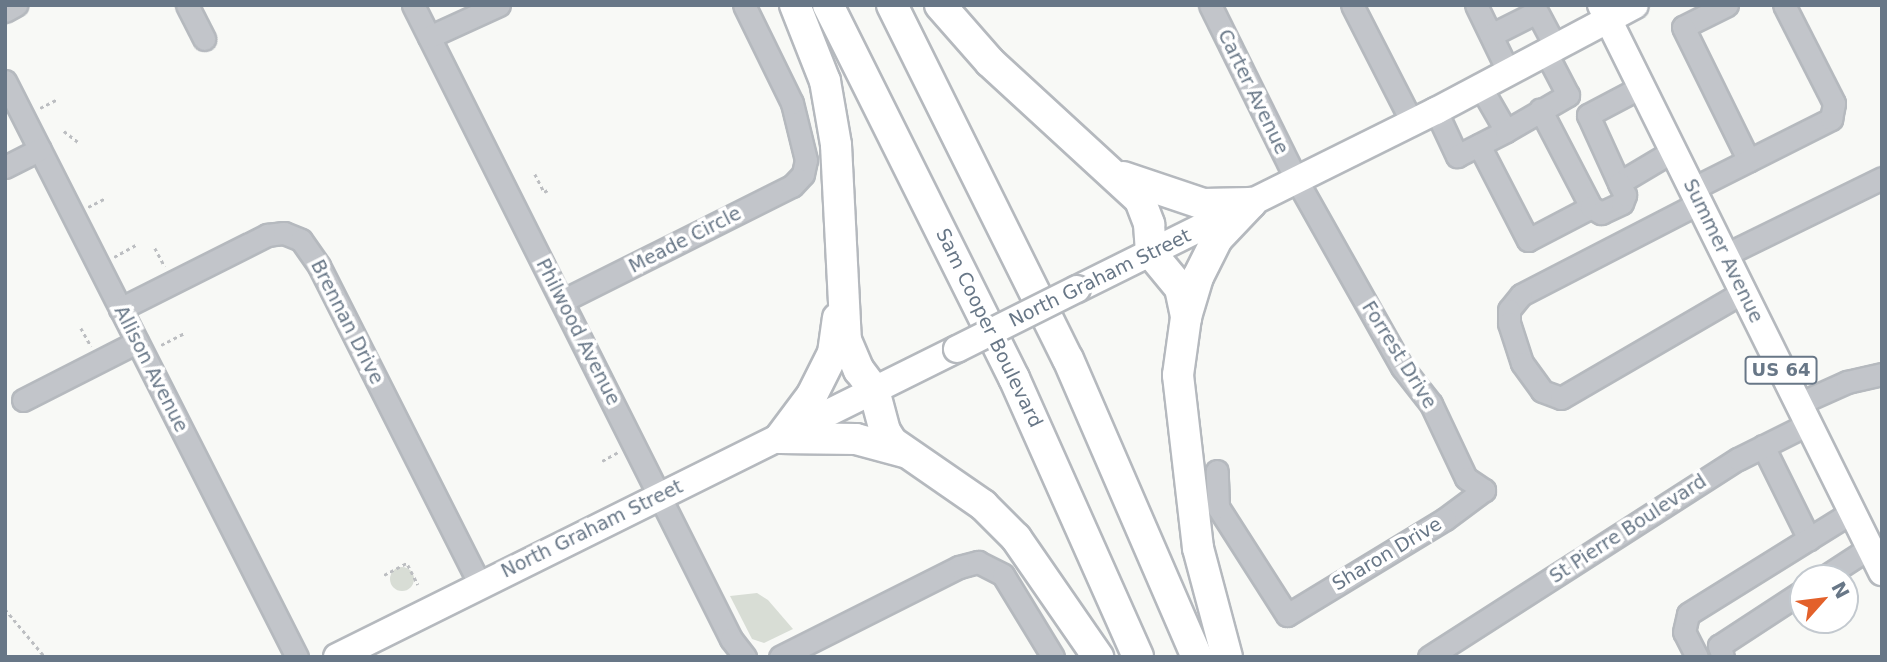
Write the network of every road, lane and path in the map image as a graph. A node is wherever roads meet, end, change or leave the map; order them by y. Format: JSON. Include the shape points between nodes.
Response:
{"nodes":[{"id":1,"x":16,"y":5,"type":"edge"},
{"id":2,"x":187,"y":5,"type":"edge"},
{"id":3,"x":413,"y":5,"type":"edge"},
{"id":4,"x":499,"y":5,"type":"edge"},
{"id":5,"x":744,"y":5,"type":"edge"},
{"id":6,"x":795,"y":5,"type":"edge"},
{"id":7,"x":828,"y":5,"type":"edge"},
{"id":8,"x":892,"y":5,"type":"edge"},
{"id":9,"x":940,"y":5,"type":"edge"},
{"id":10,"x":1210,"y":5,"type":"edge"},
{"id":11,"x":1352,"y":5,"type":"edge"},
{"id":12,"x":1635,"y":5,"type":"edge"},
{"id":13,"x":1727,"y":5,"type":"edge"},
{"id":14,"x":1783,"y":5,"type":"edge"},
{"id":15,"x":1483,"y":8,"type":"edge"},
{"id":16,"x":1537,"y":9,"type":"edge"},
{"id":17,"x":5,"y":10,"type":"edge"},
{"id":18,"x":1604,"y":12,"type":"edge"},
{"id":19,"x":1491,"y":35,"type":"junction"},
{"id":20,"x":429,"y":37,"type":"junction"},
{"id":21,"x":204,"y":39,"type":"dead end"},
{"id":22,"x":1550,"y":49,"type":"junction"},
{"id":23,"x":1508,"y":71,"type":"junction"},
{"id":24,"x":5,"y":81,"type":"edge"},
{"id":25,"x":1480,"y":86,"type":"junction"},
{"id":26,"x":1641,"y":87,"type":"junction"},
{"id":27,"x":1567,"y":95,"type":"junction"},
{"id":28,"x":56,"y":100,"type":"dead end"},
{"id":29,"x":39,"y":109,"type":"dead end"},
{"id":30,"x":1540,"y":109,"type":"junction"},
{"id":31,"x":1436,"y":111,"type":"junction"},
{"id":32,"x":1588,"y":115,"type":"junction"},
{"id":33,"x":1412,"y":122,"type":"junction"},
{"id":34,"x":64,"y":131,"type":"dead end"},
{"id":35,"x":1506,"y":131,"type":"junction"},
{"id":36,"x":78,"y":142,"type":"dead end"},
{"id":37,"x":1479,"y":145,"type":"junction"},
{"id":38,"x":40,"y":149,"type":"junction"},
{"id":39,"x":1673,"y":151,"type":"junction"},
{"id":40,"x":1749,"y":160,"type":"junction"},
{"id":41,"x":5,"y":167,"type":"edge"},
{"id":42,"x":1108,"y":170,"type":"junction"},
{"id":43,"x":535,"y":174,"type":"dead end"},
{"id":44,"x":1882,"y":178,"type":"edge"},
{"id":45,"x":1296,"y":179,"type":"junction"},
{"id":46,"x":1619,"y":183,"type":"junction"},
{"id":47,"x":548,"y":190,"type":"dead end"},
{"id":48,"x":1695,"y":196,"type":"junction"},
{"id":49,"x":104,"y":199,"type":"dead end"},
{"id":50,"x":1251,"y":203,"type":"junction"},
{"id":51,"x":88,"y":207,"type":"dead end"},
{"id":52,"x":1591,"y":207,"type":"junction"},
{"id":53,"x":136,"y":246,"type":"dead end"},
{"id":54,"x":155,"y":248,"type":"dead end"},
{"id":55,"x":1151,"y":253,"type":"junction"},
{"id":56,"x":1725,"y":256,"type":"junction"},
{"id":57,"x":113,"y":257,"type":"dead end"},
{"id":58,"x":166,"y":267,"type":"dead end"},
{"id":59,"x":1743,"y":292,"type":"junction"},
{"id":60,"x":842,"y":297,"type":"junction"},
{"id":61,"x":562,"y":301,"type":"junction"},
{"id":62,"x":120,"y":309,"type":"junction"},
{"id":63,"x":1186,"y":317,"type":"junction"},
{"id":64,"x":81,"y":328,"type":"dead end"},
{"id":65,"x":183,"y":334,"type":"dead end"},
{"id":66,"x":137,"y":342,"type":"junction"},
{"id":67,"x":159,"y":346,"type":"dead end"},
{"id":68,"x":91,"y":347,"type":"dead end"},
{"id":69,"x":1882,"y":374,"type":"edge"},
{"id":70,"x":874,"y":390,"type":"junction"},
{"id":71,"x":23,"y":400,"type":"dead end"},
{"id":72,"x":1803,"y":414,"type":"junction"},
{"id":73,"x":780,"y":438,"type":"junction"},
{"id":74,"x":1763,"y":446,"type":"junction"},
{"id":75,"x":621,"y":451,"type":"dead end"},
{"id":76,"x":917,"y":458,"type":"junction"},
{"id":77,"x":602,"y":461,"type":"dead end"},
{"id":78,"x":1217,"y":471,"type":"dead end"},
{"id":79,"x":1484,"y":489,"type":"joint"},
{"id":80,"x":661,"y":495,"type":"junction"},
{"id":81,"x":1852,"y":512,"type":"junction"},
{"id":82,"x":1800,"y":545,"type":"junction"},
{"id":83,"x":1869,"y":548,"type":"junction"},
{"id":84,"x":1844,"y":564,"type":"edge"},
{"id":85,"x":1882,"y":572,"type":"edge"},
{"id":86,"x":384,"y":575,"type":"dead end"},
{"id":87,"x":418,"y":585,"type":"dead end"},
{"id":88,"x":480,"y":585,"type":"junction"},
{"id":89,"x":1789,"y":600,"type":"edge"},
{"id":90,"x":5,"y":609,"type":"edge"},
{"id":91,"x":1455,"y":650,"type":"edge"},
{"id":92,"x":44,"y":657,"type":"edge"},
{"id":93,"x":298,"y":657,"type":"edge"},
{"id":94,"x":337,"y":657,"type":"edge"},
{"id":95,"x":745,"y":657,"type":"edge"},
{"id":96,"x":780,"y":657,"type":"edge"},
{"id":97,"x":1053,"y":657,"type":"edge"},
{"id":98,"x":1098,"y":657,"type":"edge"},
{"id":99,"x":1138,"y":657,"type":"edge"},
{"id":100,"x":1197,"y":657,"type":"edge"},
{"id":101,"x":1227,"y":657,"type":"edge"},
{"id":102,"x":1429,"y":657,"type":"edge"},
{"id":103,"x":1697,"y":657,"type":"edge"},
{"id":104,"x":1723,"y":657,"type":"edge"}],
"edges":[{"from":1,"to":17,"type":"street"},
{"from":2,"to":21,"type":"street"},
{"from":3,"to":20,"type":"street","name":"Philwood Avenue"},
{"from":4,"to":20,"type":"street"},
{"from":5,"to":61,"type":"street","name":"Meade Circle","via":[[792,103],[806,160],[803,174],[792,186]]},
{"from":6,"to":60,"type":"highway","via":[[825,81],[836,145]]},
{"from":7,"to":99,"type":"highway","name":"Sam Cooper Boulevard","via":[[1014,378]]},
{"from":8,"to":100,"type":"highway","via":[[1068,359]]},
{"from":9,"to":42,"type":"highway","via":[[990,62]]},
{"from":10,"to":45,"type":"street","name":"Carter Avenue"},
{"from":11,"to":33,"type":"street"},
{"from":12,"to":18,"type":"main road","name":"North Graham Street"},
{"from":13,"to":40,"type":"street","via":[[1682,27]]},
{"from":14,"to":40,"type":"street","via":[[1834,103],[1831,119]]},
{"from":15,"to":19,"type":"street"},
{"from":16,"to":19,"type":"street"},
{"from":16,"to":22,"type":"street"},
{"from":18,"to":22,"type":"main road","name":"North Graham Street"},
{"from":18,"to":26,"type":"main road","name":"Summer Avenue","number":"US 64"},
{"from":19,"to":23,"type":"street"},
{"from":20,"to":61,"type":"street","name":"Philwood Avenue"},
{"from":22,"to":23,"type":"main road","name":"North Graham Street"},
{"from":22,"to":27,"type":"street"},
{"from":23,"to":25,"type":"main road","name":"North Graham Street"},
{"from":24,"to":38,"type":"street","name":"Allison Avenue"},
{"from":25,"to":31,"type":"main road","name":"North Graham Street"},
{"from":25,"to":35,"type":"street"},
{"from":26,"to":32,"type":"street"},
{"from":26,"to":39,"type":"main road","name":"Summer Avenue","number":"US 64"},
{"from":27,"to":30,"type":"street"},
{"from":27,"to":32,"type":"street"},
{"from":28,"to":29,"type":"path"},
{"from":30,"to":35,"type":"street"},
{"from":30,"to":52,"type":"street"},
{"from":31,"to":33,"type":"main road","name":"North Graham Street"},
{"from":31,"to":37,"type":"street","via":[[1457,156]]},
{"from":32,"to":46,"type":"street"},
{"from":33,"to":45,"type":"main road","name":"North Graham Street"},
{"from":34,"to":36,"type":"path"},
{"from":35,"to":37,"type":"street"},
{"from":37,"to":52,"type":"street","via":[[1528,240]]},
{"from":38,"to":41,"type":"street"},
{"from":38,"to":62,"type":"street","name":"Allison Avenue"},
{"from":39,"to":46,"type":"street"},
{"from":39,"to":48,"type":"main road","name":"Summer Avenue","number":"US 64"},
{"from":40,"to":48,"type":"street"},
{"from":42,"to":50,"type":"highway","via":[[1154,191],[1203,204]]},
{"from":42,"to":55,"type":"highway","via":[[1140,200],[1149,223]]},
{"from":43,"to":47,"type":"path","via":[[544,192]]},
{"from":44,"to":56,"type":"street"},
{"from":45,"to":50,"type":"main road","name":"North Graham Street"},
{"from":45,"to":79,"type":"street","name":"Forrest Drive","via":[[1402,367],[1431,404],[1466,478]]},
{"from":46,"to":52,"type":"street","via":[[1625,195],[1622,203],[1601,213]]},
{"from":48,"to":56,"type":"main road","name":"Summer Avenue","number":"US 64"},
{"from":48,"to":59,"type":"street","via":[[1521,295],[1509,310],[1509,323],[1522,363],[1542,391],[1561,398]]},
{"from":49,"to":51,"type":"path"},
{"from":50,"to":55,"type":"main road","name":"North Graham Street"},
{"from":50,"to":63,"type":"highway","via":[[1217,239],[1198,277]]},
{"from":53,"to":57,"type":"path"},
{"from":54,"to":58,"type":"path"},
{"from":55,"to":63,"type":"highway","via":[[1180,288]]},
{"from":55,"to":70,"type":"main road","name":"North Graham Street","bridge":true},
{"from":56,"to":59,"type":"main road","name":"Summer Avenue","number":"US 64"},
{"from":59,"to":72,"type":"main road","name":"Summer Avenue","number":"US 64"},
{"from":60,"to":70,"type":"highway","via":[[846,340]]},
{"from":60,"to":73,"type":"highway","via":[[832,353],[812,395]]},
{"from":61,"to":80,"type":"street","name":"Philwood Avenue"},
{"from":62,"to":66,"type":"street","name":"Allison Avenue"},
{"from":62,"to":88,"type":"street","name":"Brennan Drive","via":[[267,236],[284,233],[301,240],[319,266]]},
{"from":63,"to":101,"type":"highway","via":[[1178,375],[1184,457],[1198,548]]},
{"from":64,"to":68,"type":"path"},
{"from":65,"to":67,"type":"path"},
{"from":66,"to":71,"type":"street"},
{"from":66,"to":93,"type":"street","name":"Allison Avenue"},
{"from":69,"to":72,"type":"street","name":"St Pierre Boulevard","via":[[1847,382]]},
{"from":70,"to":73,"type":"main road","name":"North Graham Street"},
{"from":70,"to":76,"type":"highway","via":[[892,442]]},
{"from":72,"to":74,"type":"street","name":"St Pierre Boulevard"},
{"from":72,"to":81,"type":"main road","name":"Summer Avenue","number":"US 64"},
{"from":73,"to":76,"type":"highway","via":[[876,442]]},
{"from":73,"to":80,"type":"main road","name":"North Graham Street"},
{"from":74,"to":82,"type":"street"},
{"from":74,"to":91,"type":"street","name":"St Pierre Boulevard"},
{"from":75,"to":77,"type":"path"},
{"from":76,"to":98,"type":"highway","via":[[983,505],[1016,538]]},
{"from":78,"to":79,"type":"street","name":"Sharon Drive","via":[[1218,507],[1287,615],[1445,519]]},
{"from":80,"to":88,"type":"main road","name":"North Graham Street"},
{"from":80,"to":95,"type":"street","name":"Philwood Avenue","via":[[731,639]]},
{"from":81,"to":82,"type":"street"},
{"from":81,"to":83,"type":"main road","name":"Summer Avenue","number":"US 64"},
{"from":82,"to":103,"type":"street","via":[[1688,614],[1684,632]]},
{"from":83,"to":84,"type":"street"},
{"from":83,"to":85,"type":"main road","name":"Summer Avenue","number":"US 64"},
{"from":86,"to":87,"type":"path","via":[[407,562]]},
{"from":88,"to":94,"type":"main road","name":"North Graham Street"},
{"from":89,"to":104,"type":"street","via":[[1719,646]]},
{"from":90,"to":92,"type":"path"},
{"from":91,"to":102,"type":"street","name":"St Pierre Boulevard"},
{"from":96,"to":97,"type":"street","via":[[958,567],[978,562],[1003,575]]}]}
